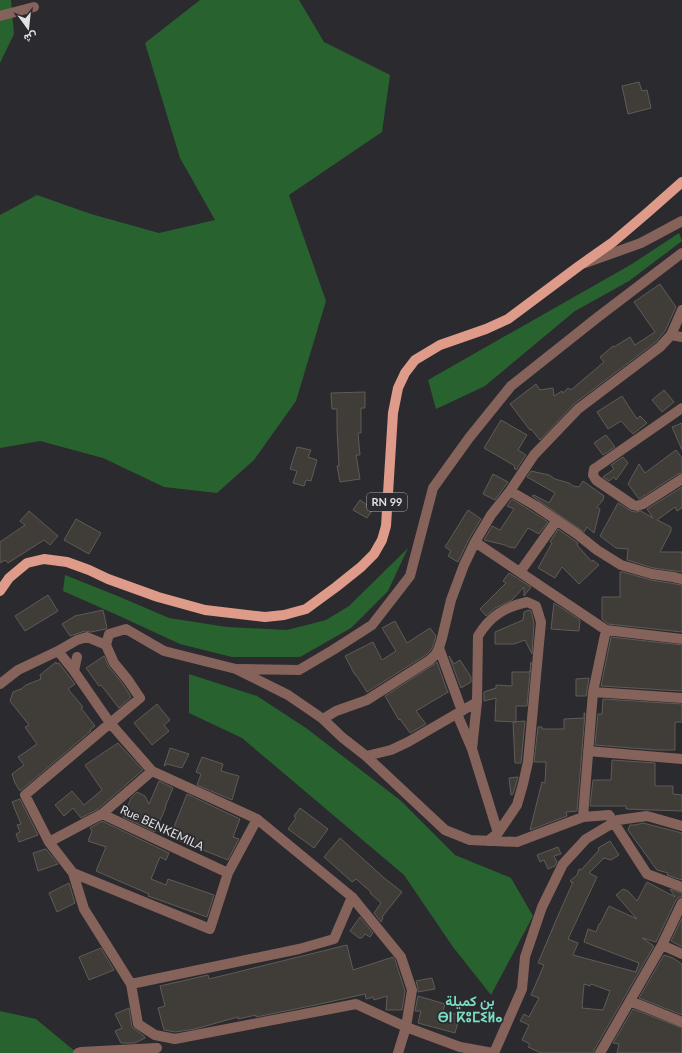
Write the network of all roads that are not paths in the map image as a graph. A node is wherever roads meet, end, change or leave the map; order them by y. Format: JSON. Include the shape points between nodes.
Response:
{"nodes":[{"id":1,"x":34,"y":7,"type":"dead end"},
{"id":2,"x":0,"y":16,"type":"edge"},
{"id":3,"x":682,"y":182,"type":"edge"},
{"id":4,"x":682,"y":221,"type":"edge"},
{"id":5,"x":682,"y":253,"type":"edge"},
{"id":6,"x":579,"y":266,"type":"junction"},
{"id":7,"x":682,"y":310,"type":"edge"},
{"id":8,"x":671,"y":334,"type":"junction"},
{"id":9,"x":682,"y":337,"type":"edge"},
{"id":10,"x":682,"y":408,"type":"edge"},
{"id":11,"x":682,"y":479,"type":"edge"},
{"id":12,"x":510,"y":492,"type":"junction"},
{"id":13,"x":557,"y":520,"type":"junction"},
{"id":14,"x":475,"y":542,"type":"junction"},
{"id":15,"x":520,"y":572,"type":"junction"},
{"id":16,"x":682,"y":579,"type":"edge"},
{"id":17,"x":0,"y":591,"type":"edge"},
{"id":18,"x":606,"y":630,"type":"junction"},
{"id":19,"x":682,"y":639,"type":"edge"},
{"id":20,"x":106,"y":645,"type":"junction"},
{"id":21,"x":439,"y":648,"type":"junction"},
{"id":22,"x":58,"y":651,"type":"junction"},
{"id":23,"x":77,"y":657,"type":"dead end"},
{"id":24,"x":236,"y":669,"type":"junction"},
{"id":25,"x":74,"y":671,"type":"junction"},
{"id":26,"x":0,"y":684,"type":"edge"},
{"id":27,"x":593,"y":692,"type":"junction"},
{"id":28,"x":682,"y":698,"type":"edge"},
{"id":29,"x":477,"y":702,"type":"junction"},
{"id":30,"x":460,"y":712,"type":"junction"},
{"id":31,"x":323,"y":719,"type":"junction"},
{"id":32,"x":110,"y":723,"type":"junction"},
{"id":33,"x":472,"y":749,"type":"junction"},
{"id":34,"x":588,"y":751,"type":"junction"},
{"id":35,"x":366,"y":756,"type":"junction"},
{"id":36,"x":682,"y":759,"type":"edge"},
{"id":37,"x":152,"y":771,"type":"junction"},
{"id":38,"x":102,"y":814,"type":"junction"},
{"id":39,"x":583,"y":817,"type":"junction"},
{"id":40,"x":257,"y":819,"type":"junction"},
{"id":41,"x":614,"y":823,"type":"junction"},
{"id":42,"x":682,"y":826,"type":"edge"},
{"id":43,"x":498,"y":833,"type":"junction"},
{"id":44,"x":488,"y":841,"type":"junction"},
{"id":45,"x":49,"y":842,"type":"junction"},
{"id":46,"x":73,"y":873,"type":"junction"},
{"id":47,"x":228,"y":873,"type":"junction"},
{"id":48,"x":682,"y":887,"type":"edge"},
{"id":49,"x":352,"y":897,"type":"junction"},
{"id":50,"x":682,"y":903,"type":"edge"},
{"id":51,"x":662,"y":945,"type":"junction"},
{"id":52,"x":682,"y":954,"type":"edge"},
{"id":53,"x":131,"y":984,"type":"junction"},
{"id":54,"x":630,"y":1001,"type":"junction"},
{"id":55,"x":682,"y":1022,"type":"edge"},
{"id":56,"x":406,"y":1027,"type":"junction"},
{"id":57,"x":155,"y":1035,"type":"junction"},
{"id":58,"x":460,"y":1050,"type":"edge"},
{"id":59,"x":158,"y":1051,"type":"edge"},
{"id":60,"x":78,"y":1053,"type":"edge"},
{"id":61,"x":398,"y":1053,"type":"edge"},
{"id":62,"x":494,"y":1053,"type":"edge"},
{"id":63,"x":600,"y":1053,"type":"edge"}],
"edges":[{"from":1,"to":2,"type":"street"},
{"from":3,"to":6,"type":"main road","number":"RN 99","via":[[629,229]]},
{"from":4,"to":6,"type":"street","via":[[641,243]]},
{"from":5,"to":24,"type":"street","via":[[511,386],[433,488],[410,576],[372,625],[299,670]]},
{"from":6,"to":17,"type":"main road","number":"RN 99","via":[[508,319],[440,345],[415,360],[398,388],[393,413],[386,526],[382,540],[374,554],[361,567],[306,609],[265,617],[205,610],[158,597],[67,562],[44,559],[27,563],[8,578]]},
{"from":7,"to":8,"type":"street"},
{"from":8,"to":9,"type":"street"},
{"from":8,"to":12,"type":"street","via":[[660,347],[578,409],[534,455]]},
{"from":10,"to":11,"type":"street","via":[[593,472],[596,480],[637,506]]},
{"from":12,"to":13,"type":"street"},
{"from":12,"to":14,"type":"street","via":[[491,514]]},
{"from":13,"to":15,"type":"street"},
{"from":13,"to":16,"type":"street","via":[[621,565]]},
{"from":14,"to":15,"type":"street"},
{"from":14,"to":21,"type":"street","via":[[451,600]]},
{"from":15,"to":18,"type":"street"},
{"from":18,"to":19,"type":"street"},
{"from":18,"to":27,"type":"street"},
{"from":20,"to":22,"type":"street","via":[[87,637]]},
{"from":20,"to":24,"type":"street","via":[[109,634],[126,629],[164,651]]},
{"from":20,"to":32,"type":"street","via":[[114,663],[140,698]]},
{"from":21,"to":30,"type":"street"},
{"from":21,"to":31,"type":"street","via":[[430,660],[367,700],[336,711]]},
{"from":22,"to":25,"type":"street"},
{"from":22,"to":26,"type":"street","via":[[18,670]]},
{"from":23,"to":25,"type":"street"},
{"from":24,"to":31,"type":"street","via":[[288,695]]},
{"from":25,"to":32,"type":"street"},
{"from":27,"to":28,"type":"street"},
{"from":27,"to":34,"type":"street"},
{"from":29,"to":30,"type":"street"},
{"from":29,"to":33,"type":"street"},
{"from":29,"to":43,"type":"street","via":[[478,636],[483,627],[498,613],[517,604],[527,602],[536,606],[542,622],[528,762],[517,805]]},
{"from":30,"to":33,"type":"street"},
{"from":30,"to":35,"type":"street","via":[[391,750]]},
{"from":31,"to":35,"type":"street"},
{"from":32,"to":37,"type":"street"},
{"from":32,"to":45,"type":"street","via":[[25,795]]},
{"from":33,"to":43,"type":"street"},
{"from":34,"to":36,"type":"street"},
{"from":34,"to":39,"type":"street"},
{"from":35,"to":44,"type":"street","via":[[445,830],[470,840]]},
{"from":37,"to":38,"type":"street","name":"Rue BENKEMILA"},
{"from":37,"to":40,"type":"street"},
{"from":38,"to":45,"type":"street"},
{"from":38,"to":47,"type":"street","name":"Rue BENKEMILA"},
{"from":39,"to":41,"type":"street","via":[[609,815]]},
{"from":39,"to":44,"type":"street","via":[[518,842]]},
{"from":40,"to":47,"type":"street"},
{"from":40,"to":49,"type":"street"},
{"from":41,"to":42,"type":"street","via":[[618,820],[647,816]]},
{"from":41,"to":48,"type":"street","via":[[647,874]]},
{"from":41,"to":62,"type":"street","via":[[586,839],[563,864],[542,907],[525,957],[522,990]]},
{"from":43,"to":44,"type":"street"},
{"from":45,"to":46,"type":"street"},
{"from":46,"to":47,"type":"street","via":[[210,929]]},
{"from":46,"to":53,"type":"street","via":[[84,909]]},
{"from":49,"to":53,"type":"street","via":[[334,939],[299,950]]},
{"from":49,"to":56,"type":"street","via":[[402,957],[412,990]]},
{"from":50,"to":51,"type":"street"},
{"from":51,"to":52,"type":"street"},
{"from":51,"to":54,"type":"street"},
{"from":53,"to":57,"type":"street","via":[[138,1024]]},
{"from":54,"to":55,"type":"street"},
{"from":54,"to":63,"type":"street"},
{"from":56,"to":57,"type":"street","via":[[356,1004],[175,1039]]},
{"from":56,"to":58,"type":"street"},
{"from":56,"to":61,"type":"street"},
{"from":57,"to":59,"type":"street"},
{"from":58,"to":62,"type":"street"},
{"from":59,"to":60,"type":"street"}]}
